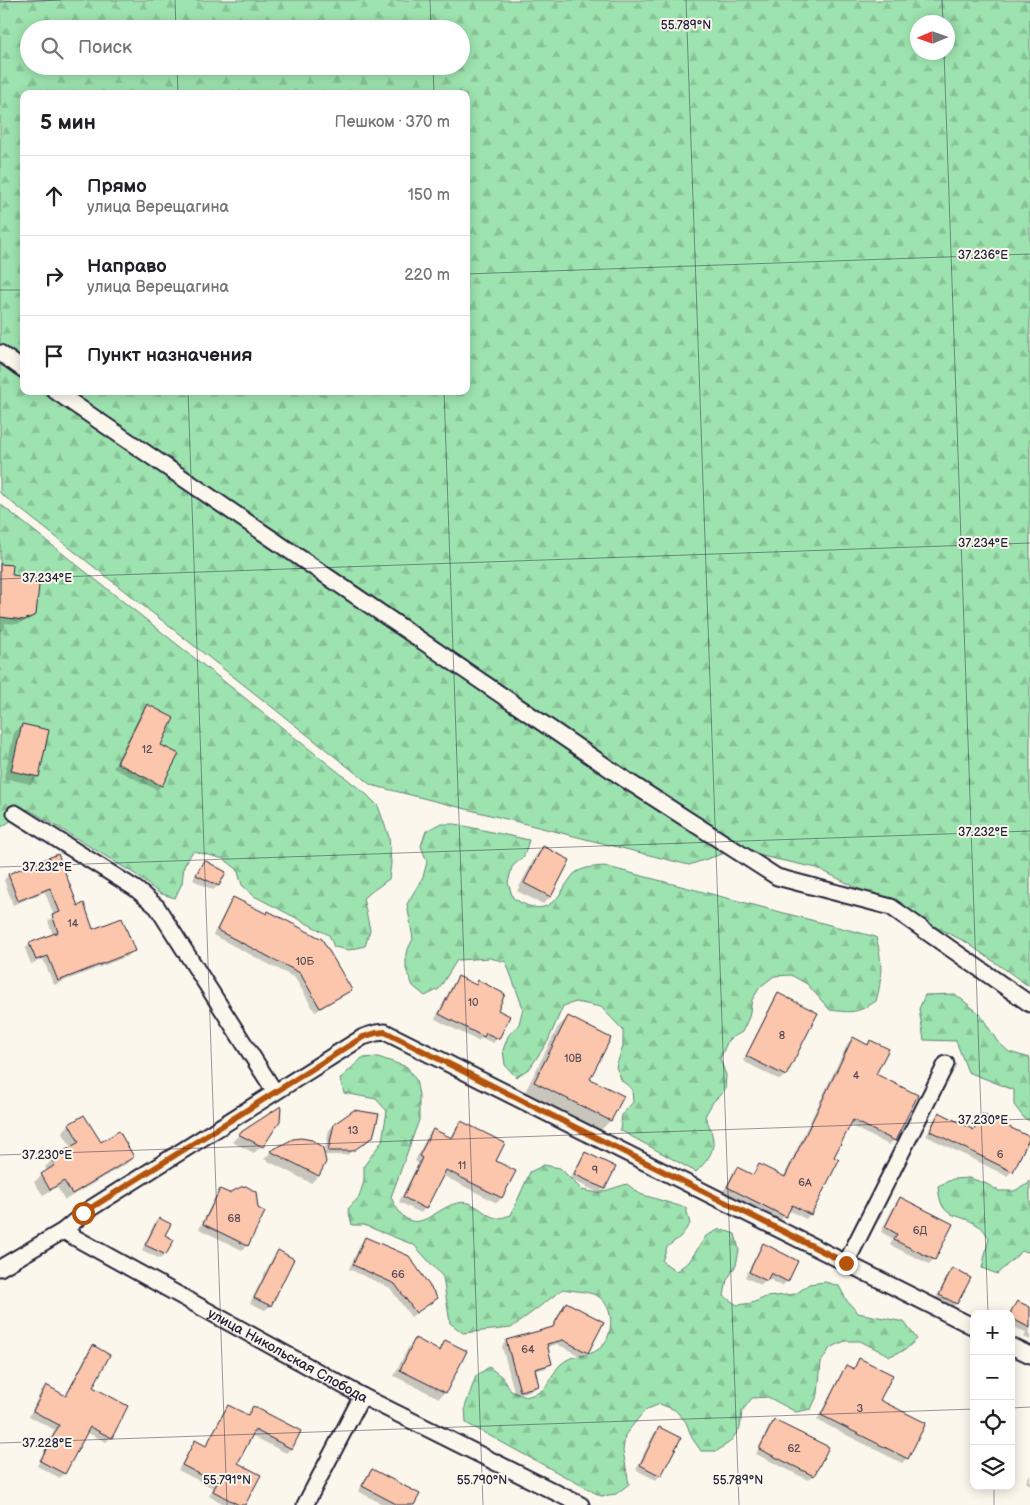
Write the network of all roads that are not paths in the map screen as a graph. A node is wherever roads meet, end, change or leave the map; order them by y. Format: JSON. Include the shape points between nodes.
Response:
{"nodes":[{"id":1,"x":0,"y":354,"type":"edge"},
{"id":2,"x":20,"y":367,"type":"edge"},
{"id":3,"x":61,"y":395,"type":"edge"},
{"id":4,"x":15,"y":814,"type":"dead end"},
{"id":5,"x":1030,"y":1004,"type":"edge"},
{"id":6,"x":946,"y":1064,"type":"dead end"},
{"id":7,"x":275,"y":1092,"type":"junction"},
{"id":8,"x":63,"y":1230,"type":"junction"},
{"id":9,"x":846,"y":1263,"type":"junction"},
{"id":10,"x":0,"y":1268,"type":"edge"},
{"id":11,"x":970,"y":1325,"type":"edge"},
{"id":12,"x":1015,"y":1348,"type":"edge"},
{"id":13,"x":1030,"y":1355,"type":"edge"},
{"id":14,"x":362,"y":1396,"type":"junction"},
{"id":15,"x":305,"y":1505,"type":"edge"},
{"id":16,"x":581,"y":1505,"type":"edge"}],
"edges":[{"from":1,"to":2,"type":"street"},
{"from":3,"to":5,"type":"street","via":[[617,774],[777,877],[891,907]]},
{"from":4,"to":7,"type":"street","via":[[136,889],[157,906]]},
{"from":6,"to":9,"type":"street"},
{"from":7,"to":8,"type":"street","via":[[88,1210]]},
{"from":7,"to":9,"type":"street","via":[[363,1037],[385,1032]]},
{"from":8,"to":10,"type":"street"},
{"from":8,"to":14,"type":"street","name":"улица Никольская Слобода"},
{"from":9,"to":11,"type":"street"},
{"from":12,"to":13,"type":"street"},
{"from":14,"to":15,"type":"street"},
{"from":14,"to":16,"type":"street","name":"улица Никольская Слобода"}]}
